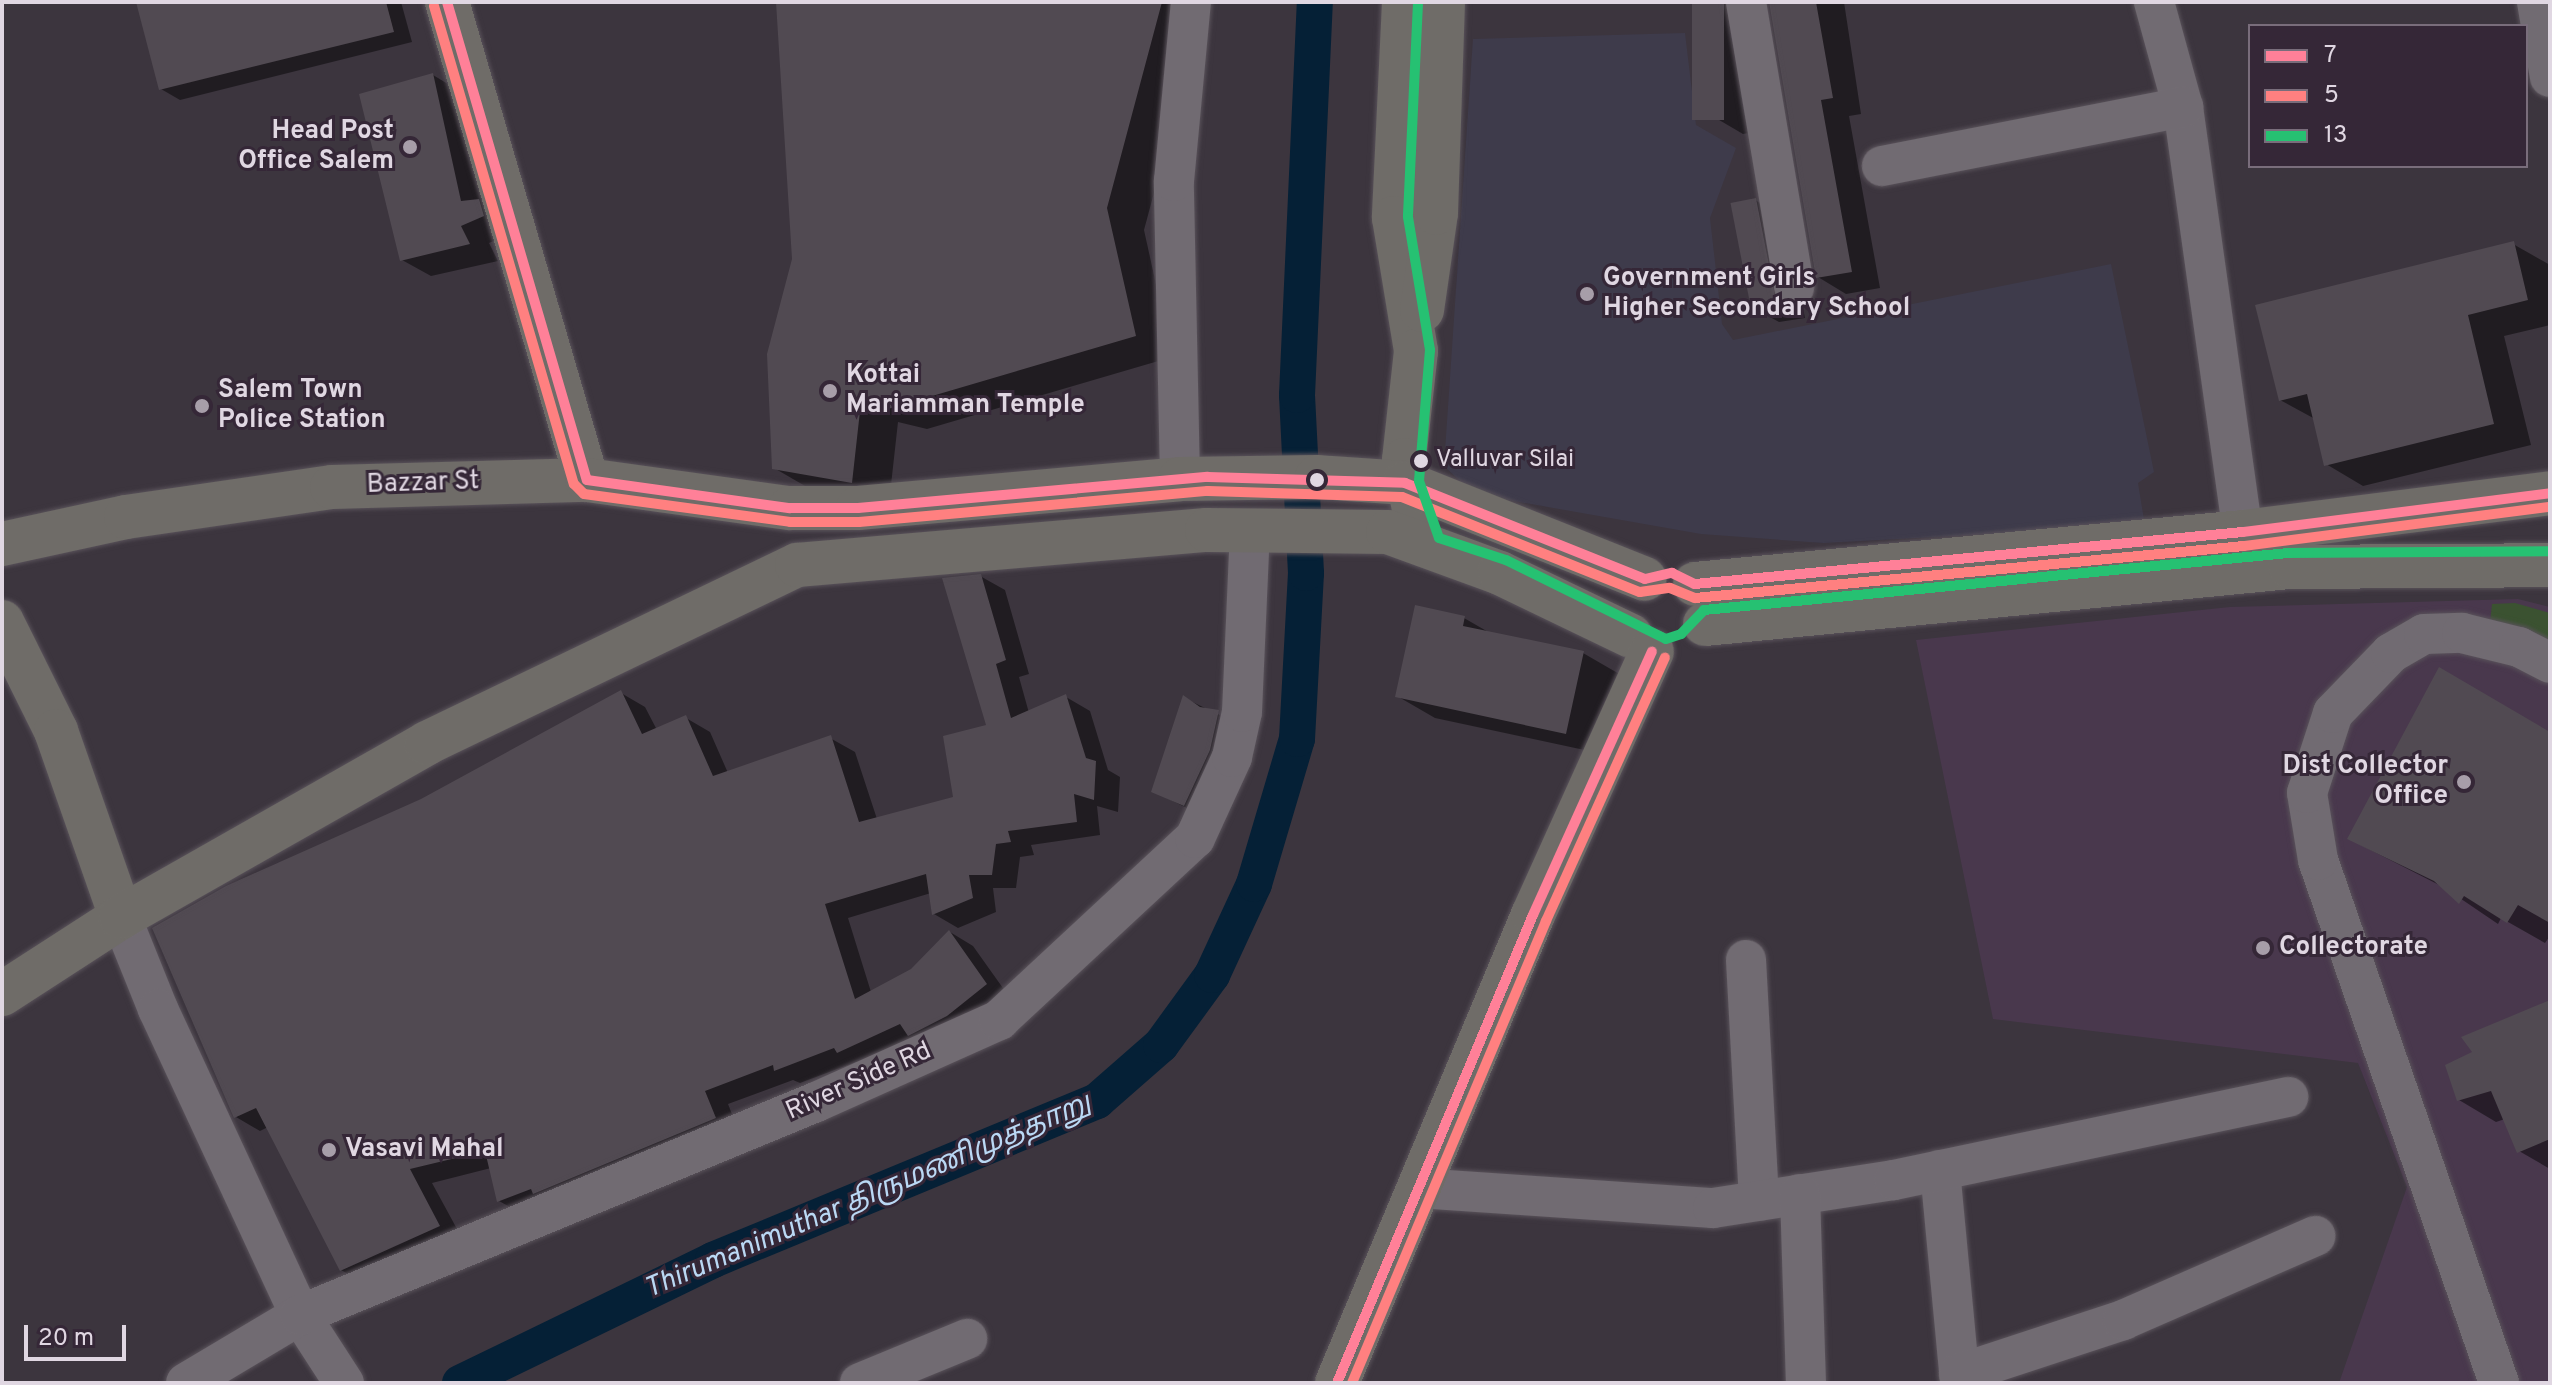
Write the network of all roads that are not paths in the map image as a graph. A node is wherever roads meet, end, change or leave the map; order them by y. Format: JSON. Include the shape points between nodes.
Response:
{"nodes":[{"id":1,"x":447,"y":2,"type":"edge"},
{"id":2,"x":1191,"y":2,"type":"edge"},
{"id":3,"x":1404,"y":2,"type":"edge"},
{"id":4,"x":1443,"y":2,"type":"edge"},
{"id":5,"x":1746,"y":2,"type":"edge"},
{"id":6,"x":2154,"y":2,"type":"edge"},
{"id":7,"x":2537,"y":2,"type":"edge"},
{"id":8,"x":2550,"y":77,"type":"edge"},
{"id":9,"x":2183,"y":107,"type":"junction"},
{"id":10,"x":1882,"y":166,"type":"dead end"},
{"id":11,"x":1415,"y":215,"type":"junction"},
{"id":12,"x":1794,"y":287,"type":"dead end"},
{"id":13,"x":1194,"y":478,"type":"junction"},
{"id":14,"x":587,"y":480,"type":"junction"},
{"id":15,"x":1405,"y":483,"type":"junction"},
{"id":16,"x":2550,"y":493,"type":"edge"},
{"id":17,"x":790,"y":508,"type":"junction"},
{"id":18,"x":1250,"y":531,"type":"junction"},
{"id":19,"x":2243,"y":532,"type":"junction"},
{"id":20,"x":2,"y":544,"type":"edge"},
{"id":21,"x":1428,"y":549,"type":"junction"},
{"id":22,"x":797,"y":565,"type":"junction"},
{"id":23,"x":2550,"y":565,"type":"edge"},
{"id":24,"x":1645,"y":579,"type":"junction"},
{"id":25,"x":1700,"y":604,"type":"junction"},
{"id":26,"x":2,"y":622,"type":"edge"},
{"id":27,"x":1642,"y":644,"type":"junction"},
{"id":28,"x":2550,"y":663,"type":"edge"},
{"id":29,"x":121,"y":917,"type":"junction"},
{"id":30,"x":1746,"y":960,"type":"dead end"},
{"id":31,"x":2,"y":994,"type":"edge"},
{"id":32,"x":2288,"y":1097,"type":"dead end"},
{"id":33,"x":1940,"y":1170,"type":"junction"},
{"id":34,"x":1418,"y":1188,"type":"junction"},
{"id":35,"x":1800,"y":1194,"type":"junction"},
{"id":36,"x":1759,"y":1201,"type":"junction"},
{"id":37,"x":2315,"y":1236,"type":"dead end"},
{"id":38,"x":300,"y":1315,"type":"junction"},
{"id":39,"x":967,"y":1339,"type":"dead end"},
{"id":40,"x":1960,"y":1378,"type":"edge"},
{"id":41,"x":186,"y":1383,"type":"edge"},
{"id":42,"x":344,"y":1383,"type":"edge"},
{"id":43,"x":860,"y":1383,"type":"edge"},
{"id":44,"x":1337,"y":1383,"type":"edge"},
{"id":45,"x":1806,"y":1383,"type":"edge"},
{"id":46,"x":2499,"y":1383,"type":"edge"}],
"edges":[{"from":1,"to":14,"type":"main road"},
{"from":2,"to":13,"type":"street","via":[[1174,181]]},
{"from":3,"to":11,"type":"main road"},
{"from":4,"to":11,"type":"main road"},
{"from":5,"to":12,"type":"street"},
{"from":6,"to":9,"type":"street"},
{"from":7,"to":8,"type":"street"},
{"from":9,"to":10,"type":"street"},
{"from":9,"to":19,"type":"street"},
{"from":11,"to":15,"type":"main road","via":[[1416,351]]},
{"from":13,"to":15,"type":"main road","name":"Bazzar St"},
{"from":13,"to":17,"type":"main road","name":"Bazzar St","via":[[858,508]]},
{"from":14,"to":17,"type":"main road","name":"Bazzar St"},
{"from":14,"to":20,"type":"main road","name":"Bazzar St","via":[[332,487],[126,517]]},
{"from":15,"to":21,"type":"main road"},
{"from":15,"to":24,"type":"main road"},
{"from":16,"to":19,"type":"main road"},
{"from":17,"to":22,"type":"main road"},
{"from":18,"to":21,"type":"main road","via":[[1388,532]]},
{"from":18,"to":22,"type":"main road","via":[[1207,530]]},
{"from":18,"to":38,"type":"street","name":"River Side Rd","via":[[1242,712],[1232,757],[1195,838],[999,1020],[816,1102]]},
{"from":19,"to":25,"type":"main road"},
{"from":21,"to":27,"type":"main road","via":[[1500,573]]},
{"from":22,"to":29,"type":"main road","via":[[427,743]]},
{"from":23,"to":25,"type":"main road","via":[[2290,567]]},
{"from":24,"to":25,"type":"main road","via":[[1672,573]]},
{"from":24,"to":27,"type":"main road","via":[[1635,586],[1625,610]]},
{"from":25,"to":27,"type":"main road","via":[[1699,636],[1678,652]]},
{"from":26,"to":29,"type":"main road","via":[[56,731]]},
{"from":27,"to":34,"type":"main road"},
{"from":28,"to":46,"type":"street","via":[[2519,647],[2462,633],[2424,634],[2391,653],[2333,713],[2307,793],[2318,860]]},
{"from":29,"to":31,"type":"main road"},
{"from":29,"to":38,"type":"street"},
{"from":30,"to":36,"type":"street"},
{"from":32,"to":33,"type":"street"},
{"from":33,"to":35,"type":"street"},
{"from":33,"to":40,"type":"street"},
{"from":34,"to":36,"type":"street","via":[[1713,1208]]},
{"from":34,"to":44,"type":"main road"},
{"from":35,"to":36,"type":"street"},
{"from":35,"to":45,"type":"street"},
{"from":37,"to":40,"type":"street","via":[[2123,1320]]},
{"from":38,"to":41,"type":"street","name":"River Side Rd"},
{"from":38,"to":42,"type":"street"},
{"from":39,"to":43,"type":"street"}]}
